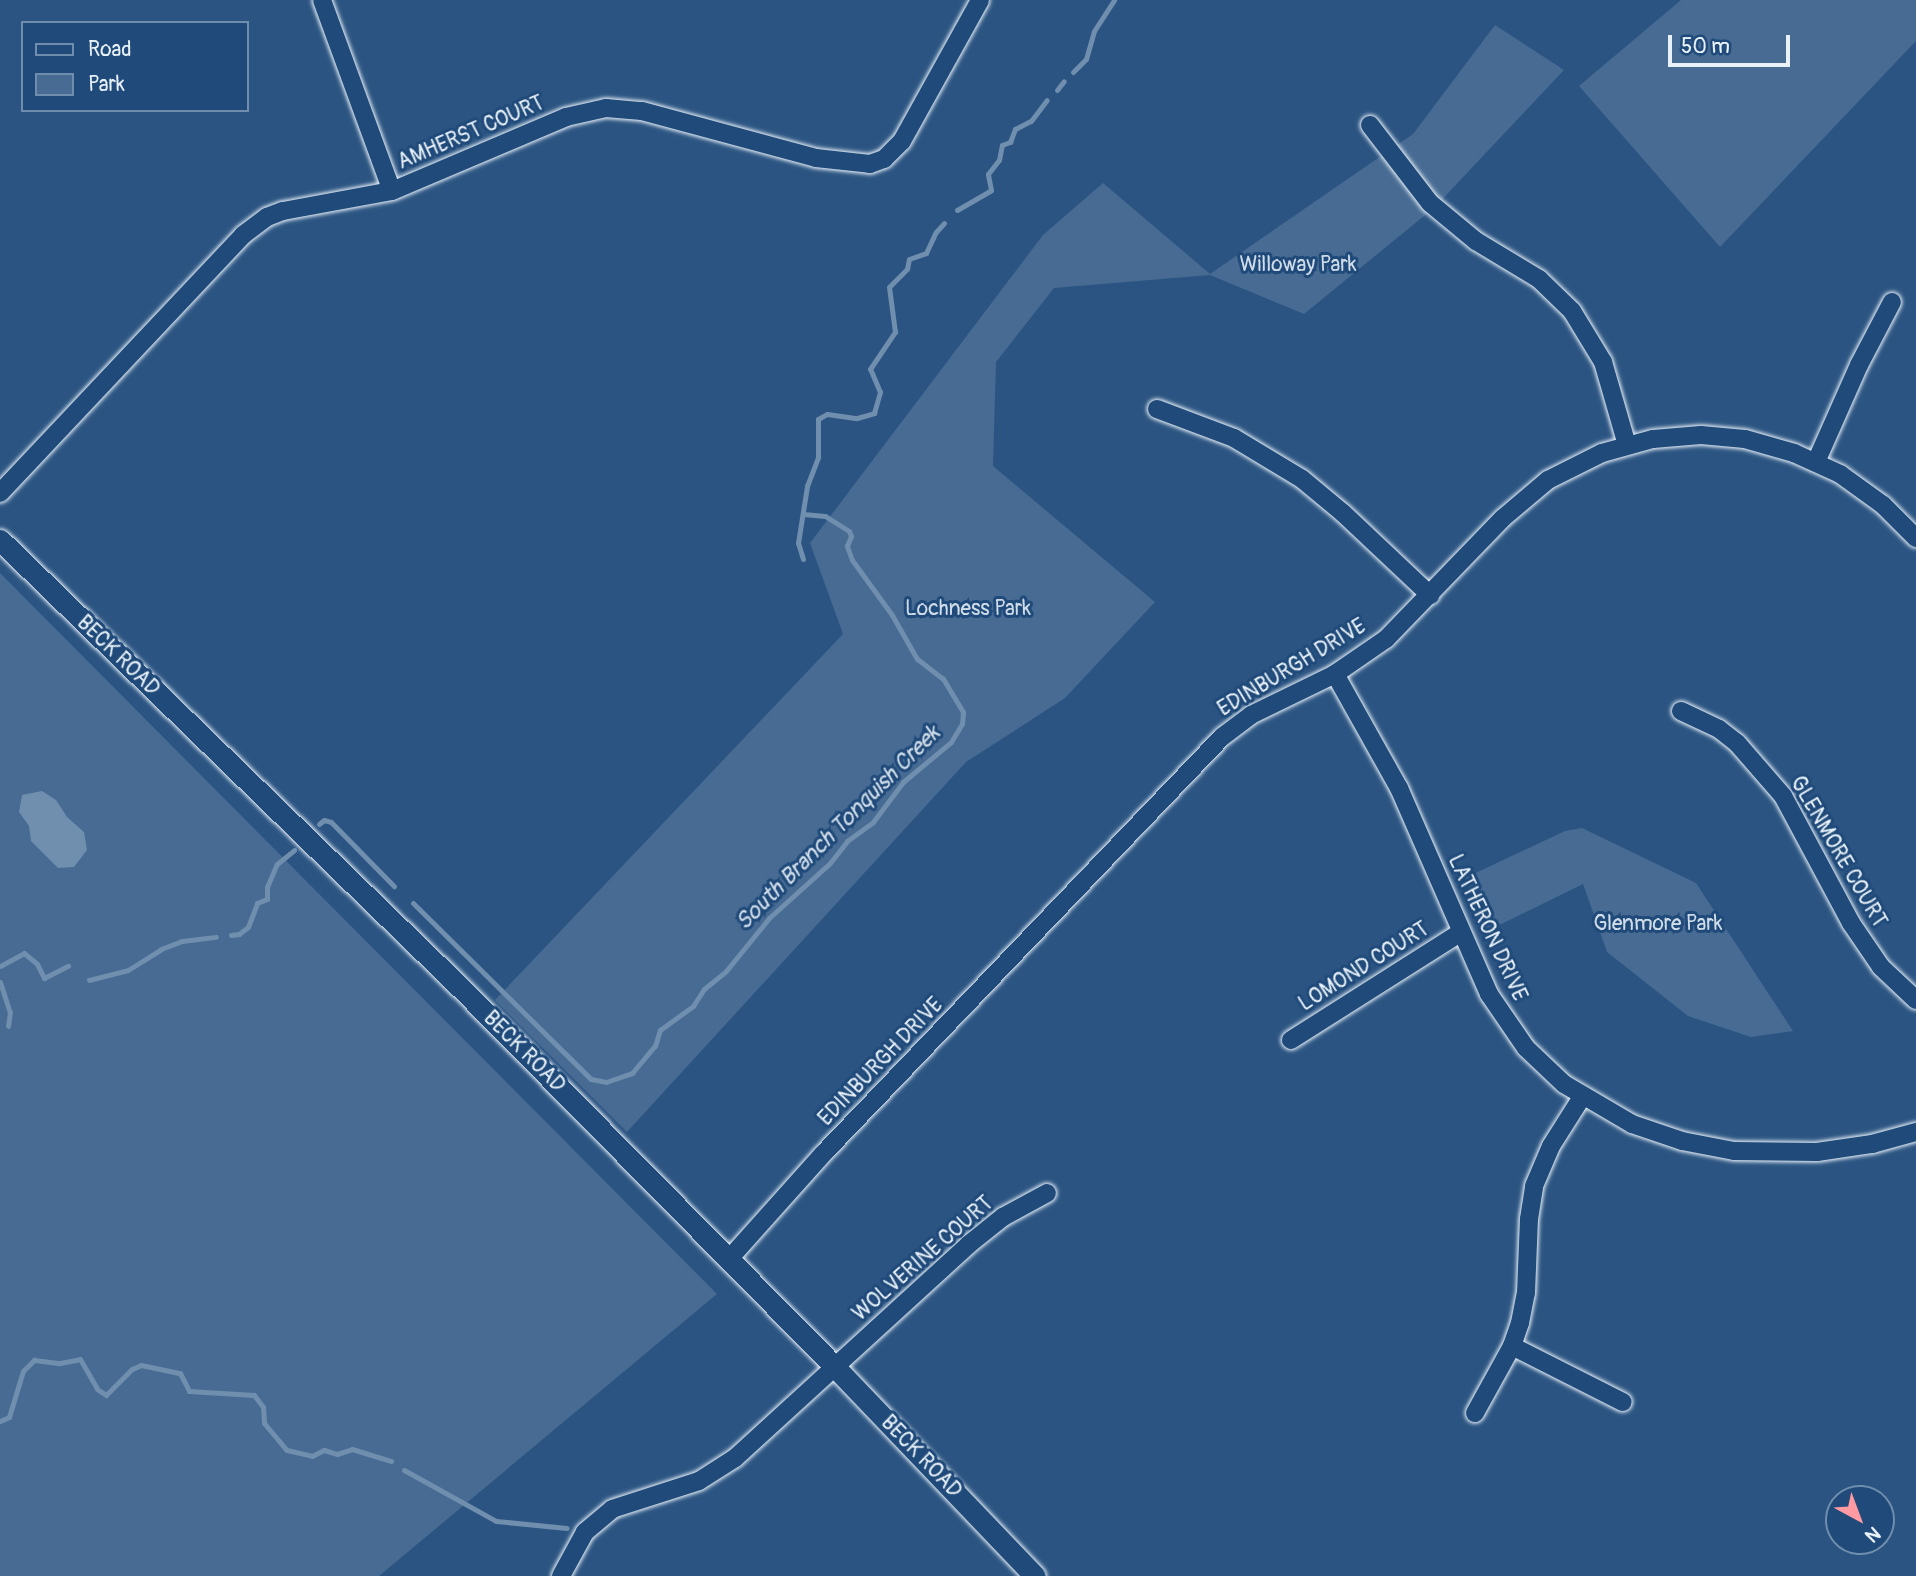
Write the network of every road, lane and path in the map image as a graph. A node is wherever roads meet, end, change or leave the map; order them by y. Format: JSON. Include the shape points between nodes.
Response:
{"nodes":[{"id":1,"x":322,"y":0,"type":"edge"},
{"id":2,"x":980,"y":0,"type":"edge"},
{"id":3,"x":1370,"y":125,"type":"dead end"},
{"id":4,"x":391,"y":191,"type":"junction"},
{"id":5,"x":1892,"y":302,"type":"dead end"},
{"id":6,"x":1157,"y":409,"type":"dead end"},
{"id":7,"x":1627,"y":445,"type":"junction"},
{"id":8,"x":1816,"y":462,"type":"junction"},
{"id":9,"x":0,"y":493,"type":"edge"},
{"id":10,"x":1916,"y":538,"type":"edge"},
{"id":11,"x":0,"y":540,"type":"edge"},
{"id":12,"x":1430,"y":595,"type":"junction"},
{"id":13,"x":1335,"y":674,"type":"junction"},
{"id":14,"x":1681,"y":711,"type":"dead end"},
{"id":15,"x":1461,"y":932,"type":"junction"},
{"id":16,"x":1916,"y":1000,"type":"edge"},
{"id":17,"x":1291,"y":1040,"type":"dead end"},
{"id":18,"x":1582,"y":1097,"type":"junction"},
{"id":19,"x":1916,"y":1132,"type":"edge"},
{"id":20,"x":1047,"y":1193,"type":"dead end"},
{"id":21,"x":729,"y":1259,"type":"junction"},
{"id":22,"x":1511,"y":1346,"type":"junction"},
{"id":23,"x":835,"y":1367,"type":"junction"},
{"id":24,"x":1623,"y":1402,"type":"dead end"},
{"id":25,"x":1475,"y":1413,"type":"dead end"},
{"id":26,"x":561,"y":1576,"type":"edge"},
{"id":27,"x":1035,"y":1576,"type":"edge"}],
"edges":[{"from":1,"to":4,"type":"street"},
{"from":2,"to":4,"type":"street","name":"AMHERST COURT","via":[[902,141],[884,159],[870,164],[816,158],[642,111],[606,108],[566,117]]},
{"from":3,"to":7,"type":"street","via":[[1430,203],[1459,229],[1539,279],[1572,311],[1603,362]]},
{"from":4,"to":9,"type":"street","name":"AMHERST COURT","via":[[283,211],[252,226]]},
{"from":5,"to":8,"type":"street","via":[[1858,365]]},
{"from":6,"to":12,"type":"street","via":[[1234,438],[1302,479]]},
{"from":7,"to":8,"type":"street","name":"EDINBURGH DRIVE","via":[[1672,437],[1723,436],[1774,446]]},
{"from":7,"to":12,"type":"street","name":"EDINBURGH DRIVE","via":[[1574,466],[1530,494]]},
{"from":8,"to":10,"type":"street","name":"EDINBURGH DRIVE","via":[[1867,491]]},
{"from":11,"to":21,"type":"main road","name":"BECK ROAD","via":[[464,991]]},
{"from":12,"to":13,"type":"street","name":"EDINBURGH DRIVE","via":[[1386,639]]},
{"from":13,"to":15,"type":"street","name":"LATHERON DRIVE","via":[[1399,788]]},
{"from":13,"to":21,"type":"street","name":"EDINBURGH DRIVE","via":[[1251,715],[1222,737],[823,1154]]},
{"from":14,"to":16,"type":"street","name":"GLENMORE COURT","via":[[1737,743],[1783,796],[1851,923],[1881,967]]},
{"from":15,"to":17,"type":"street","name":"LOMOND COURT"},
{"from":15,"to":18,"type":"street","name":"LATHERON DRIVE","via":[[1489,994],[1512,1031],[1547,1069]]},
{"from":18,"to":19,"type":"street","name":"LATHERON DRIVE","via":[[1657,1133],[1734,1151],[1817,1152]]},
{"from":18,"to":22,"type":"street","via":[[1534,1186],[1526,1293]]},
{"from":20,"to":23,"type":"street","name":"WOLVERINE COURT","via":[[1003,1217],[968,1245]]},
{"from":21,"to":23,"type":"main road","name":"BECK ROAD"},
{"from":22,"to":24,"type":"street"},
{"from":22,"to":25,"type":"street"},
{"from":23,"to":26,"type":"street","name":"WOLVERINE COURT","via":[[735,1458],[708,1476],[612,1509],[585,1531]]},
{"from":23,"to":27,"type":"main road","name":"BECK ROAD"}]}
